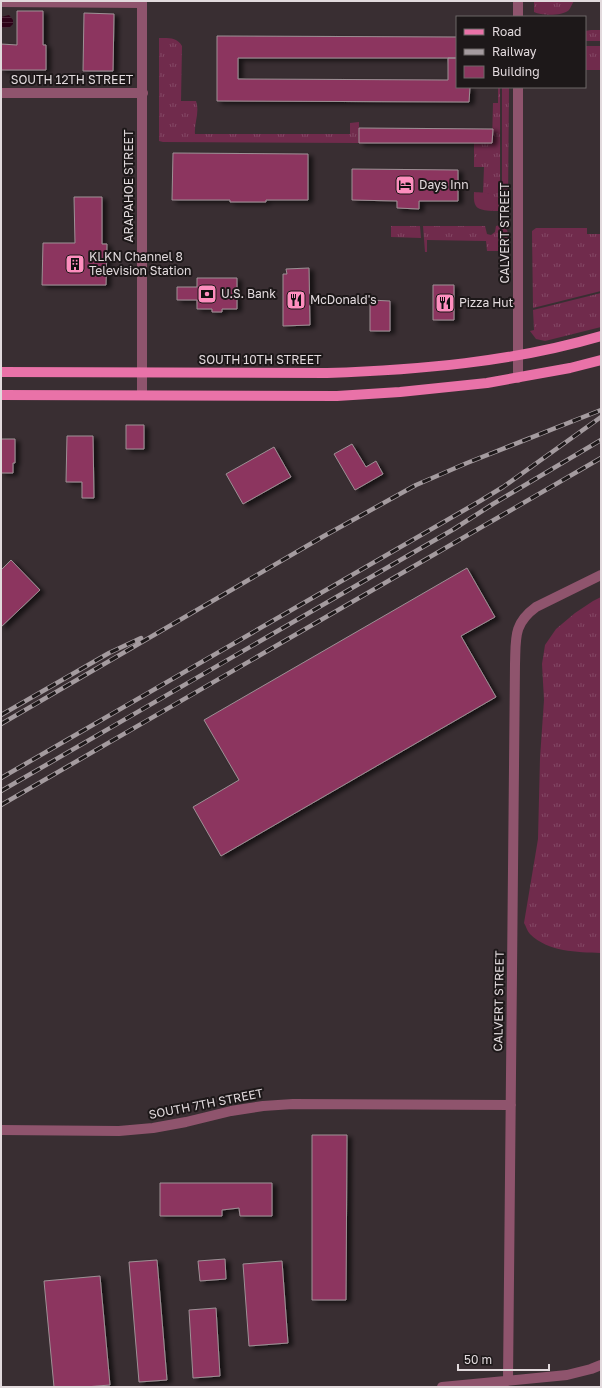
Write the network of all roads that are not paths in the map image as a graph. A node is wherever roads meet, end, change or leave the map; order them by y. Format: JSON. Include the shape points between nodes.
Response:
{"nodes":[{"id":1,"x":518,"y":1,"type":"edge"},
{"id":2,"x":1,"y":2,"type":"edge"},
{"id":3,"x":142,"y":2,"type":"edge"},
{"id":4,"x":518,"y":16,"type":"edge"},
{"id":5,"x":518,"y":88,"type":"edge"},
{"id":6,"x":1,"y":93,"type":"edge"},
{"id":7,"x":143,"y":93,"type":"junction"},
{"id":8,"x":601,"y":336,"type":"edge"},
{"id":9,"x":518,"y":354,"type":"junction"},
{"id":10,"x":601,"y":360,"type":"edge"},
{"id":11,"x":1,"y":372,"type":"edge"},
{"id":12,"x":142,"y":372,"type":"junction"},
{"id":13,"x":518,"y":378,"type":"junction"},
{"id":14,"x":1,"y":394,"type":"edge"},
{"id":15,"x":142,"y":395,"type":"junction"},
{"id":16,"x":601,"y":575,"type":"edge"},
{"id":17,"x":511,"y":1105,"type":"junction"},
{"id":18,"x":1,"y":1130,"type":"edge"},
{"id":19,"x":601,"y":1365,"type":"edge"},
{"id":20,"x":508,"y":1381,"type":"junction"},
{"id":21,"x":442,"y":1387,"type":"edge"}],
"edges":[{"from":1,"to":4,"type":"street"},
{"from":2,"to":3,"type":"street"},
{"from":3,"to":7,"type":"street","name":"ARAPAHOE STREET"},
{"from":5,"to":9,"type":"street","name":"CALVERT STREET"},
{"from":6,"to":7,"type":"street","name":"SOUTH 12TH STREET"},
{"from":7,"to":12,"type":"street","name":"ARAPAHOE STREET"},
{"from":8,"to":9,"type":"main road","name":"SOUTH 10TH STREET"},
{"from":9,"to":12,"type":"main road","name":"SOUTH 10TH STREET","via":[[380,371]]},
{"from":9,"to":13,"type":"street","name":"CALVERT STREET"},
{"from":10,"to":13,"type":"main road"},
{"from":11,"to":12,"type":"main road","name":"SOUTH 10TH STREET"},
{"from":12,"to":15,"type":"street","name":"ARAPAHOE STREET"},
{"from":13,"to":15,"type":"main road","via":[[444,388],[337,396]]},
{"from":14,"to":15,"type":"main road"},
{"from":16,"to":17,"type":"street","name":"CALVERT STREET","via":[[536,607],[527,613],[517,631]]},
{"from":17,"to":18,"type":"street","name":"SOUTH 7TH STREET","via":[[293,1104],[231,1111],[153,1128],[119,1131]]},
{"from":17,"to":20,"type":"street","name":"CALVERT STREET"},
{"from":19,"to":20,"type":"street","via":[[567,1375]]},
{"from":20,"to":21,"type":"street"}]}
